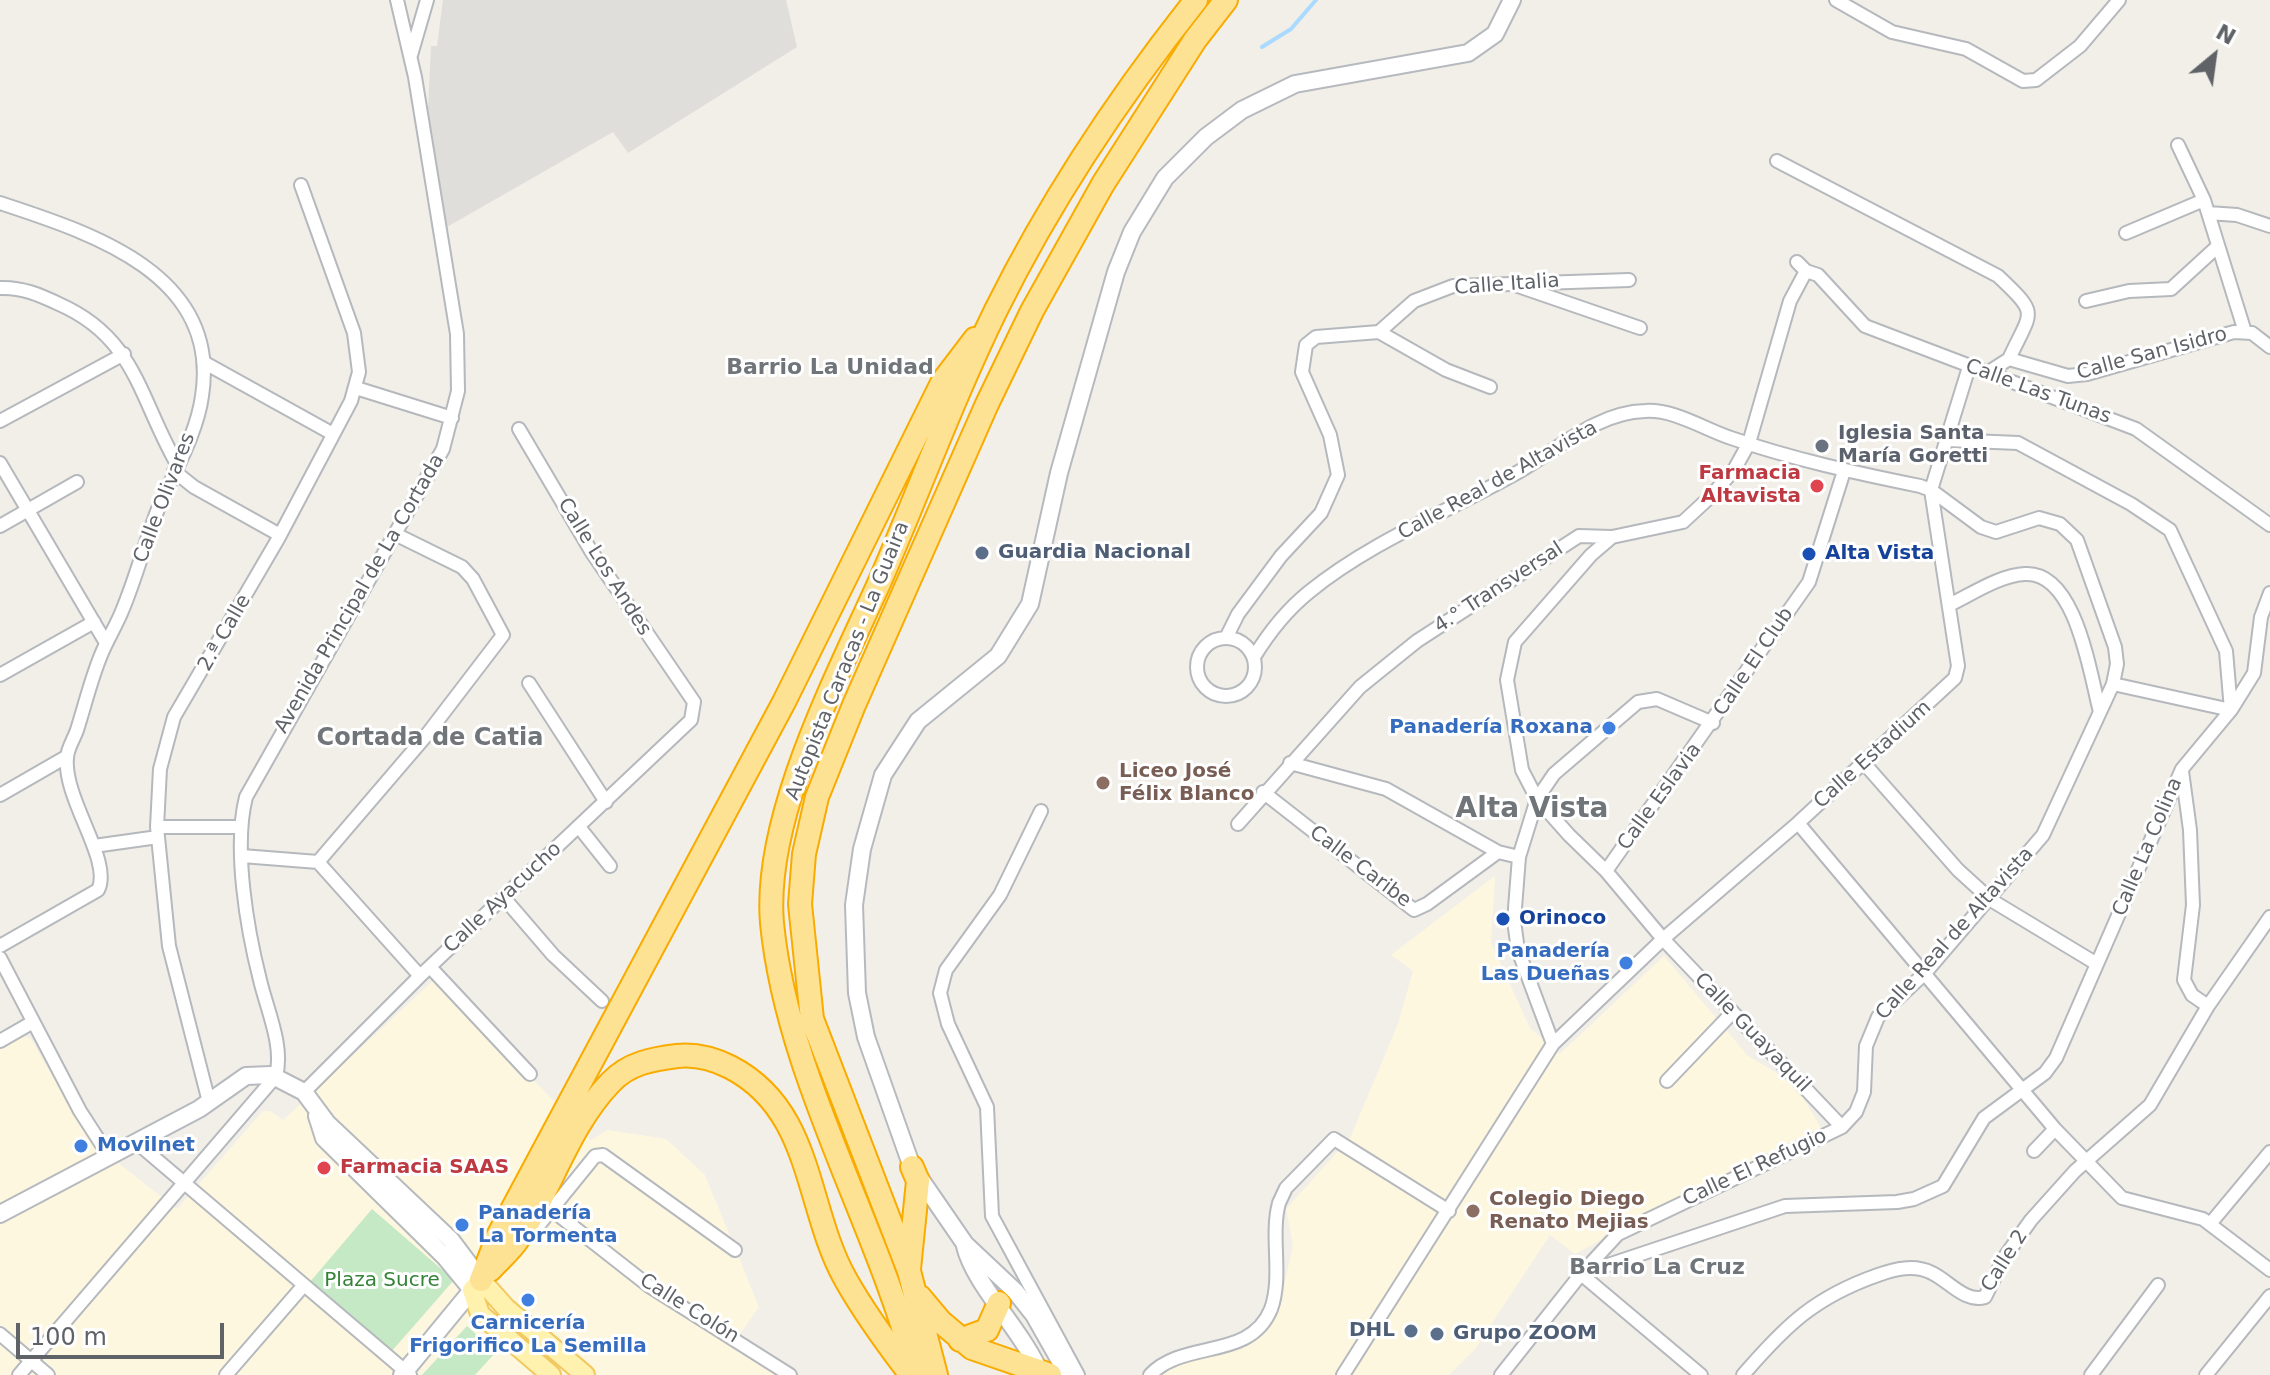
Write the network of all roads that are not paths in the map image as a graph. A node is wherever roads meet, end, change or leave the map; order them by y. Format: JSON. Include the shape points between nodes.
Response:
{"nodes":[{"id":1,"x":397,"y":0,"type":"edge"},
{"id":2,"x":427,"y":0,"type":"edge"},
{"id":3,"x":1196,"y":0,"type":"edge"},
{"id":4,"x":1226,"y":0,"type":"edge"},
{"id":5,"x":1512,"y":0,"type":"edge"},
{"id":6,"x":1836,"y":0,"type":"edge"},
{"id":7,"x":2119,"y":0,"type":"edge"},
{"id":8,"x":411,"y":58,"type":"junction"},
{"id":9,"x":2178,"y":145,"type":"dead end"},
{"id":10,"x":1777,"y":161,"type":"dead end"},
{"id":11,"x":301,"y":185,"type":"dead end"},
{"id":12,"x":0,"y":203,"type":"edge"},
{"id":13,"x":2206,"y":207,"type":"junction"},
{"id":14,"x":2270,"y":226,"type":"edge"},
{"id":15,"x":2126,"y":233,"type":"dead end"},
{"id":16,"x":2218,"y":246,"type":"junction"},
{"id":17,"x":1801,"y":267,"type":"joint"},
{"id":18,"x":1629,"y":280,"type":"dead end"},
{"id":19,"x":1508,"y":283,"type":"junction"},
{"id":20,"x":0,"y":288,"type":"edge"},
{"id":21,"x":2086,"y":301,"type":"dead end"},
{"id":22,"x":995,"y":312,"type":"junction"},
{"id":23,"x":1640,"y":328,"type":"dead end"},
{"id":24,"x":1379,"y":332,"type":"junction"},
{"id":25,"x":2245,"y":332,"type":"junction"},
{"id":26,"x":2270,"y":347,"type":"edge"},
{"id":27,"x":124,"y":354,"type":"junction"},
{"id":28,"x":2009,"y":359,"type":"junction"},
{"id":29,"x":205,"y":363,"type":"junction"},
{"id":30,"x":1969,"y":367,"type":"junction"},
{"id":31,"x":1987,"y":373,"type":"junction"},
{"id":32,"x":1490,"y":387,"type":"dead end"},
{"id":33,"x":356,"y":388,"type":"junction"},
{"id":34,"x":452,"y":418,"type":"junction"},
{"id":35,"x":0,"y":421,"type":"edge"},
{"id":36,"x":519,"y":429,"type":"dead end"},
{"id":37,"x":333,"y":434,"type":"junction"},
{"id":38,"x":1947,"y":440,"type":"junction"},
{"id":39,"x":1749,"y":443,"type":"junction"},
{"id":40,"x":0,"y":463,"type":"edge"},
{"id":41,"x":175,"y":468,"type":"junction"},
{"id":42,"x":1844,"y":471,"type":"junction"},
{"id":43,"x":77,"y":482,"type":"dead end"},
{"id":44,"x":1931,"y":490,"type":"junction"},
{"id":45,"x":29,"y":509,"type":"junction"},
{"id":46,"x":2270,"y":525,"type":"edge"},
{"id":47,"x":0,"y":526,"type":"edge"},
{"id":48,"x":395,"y":534,"type":"junction"},
{"id":49,"x":280,"y":535,"type":"junction"},
{"id":50,"x":1612,"y":537,"type":"junction"},
{"id":51,"x":2269,"y":597,"type":"edge"},
{"id":52,"x":1949,"y":605,"type":"junction"},
{"id":53,"x":94,"y":622,"type":"junction"},
{"id":54,"x":1226,"y":638,"type":"junction"},
{"id":55,"x":106,"y":643,"type":"junction"},
{"id":56,"x":1254,"y":657,"type":"junction"},
{"id":57,"x":0,"y":675,"type":"edge"},
{"id":58,"x":529,"y":683,"type":"dead end"},
{"id":59,"x":2113,"y":684,"type":"junction"},
{"id":60,"x":694,"y":702,"type":"joint"},
{"id":61,"x":2231,"y":710,"type":"junction"},
{"id":62,"x":2100,"y":712,"type":"junction"},
{"id":63,"x":1713,"y":723,"type":"junction"},
{"id":64,"x":66,"y":757,"type":"junction"},
{"id":65,"x":1863,"y":762,"type":"junction"},
{"id":66,"x":1290,"y":763,"type":"junction"},
{"id":67,"x":2182,"y":769,"type":"junction"},
{"id":68,"x":1263,"y":792,"type":"junction"},
{"id":69,"x":0,"y":795,"type":"edge"},
{"id":70,"x":1537,"y":799,"type":"junction"},
{"id":71,"x":606,"y":802,"type":"junction"},
{"id":72,"x":1041,"y":811,"type":"dead end"},
{"id":73,"x":1798,"y":823,"type":"junction"},
{"id":74,"x":1238,"y":824,"type":"dead end"},
{"id":75,"x":240,"y":827,"type":"junction"},
{"id":76,"x":579,"y":827,"type":"junction"},
{"id":77,"x":158,"y":832,"type":"junction"},
{"id":78,"x":94,"y":846,"type":"junction"},
{"id":79,"x":1498,"y":852,"type":"junction"},
{"id":80,"x":242,"y":856,"type":"junction"},
{"id":81,"x":1519,"y":857,"type":"junction"},
{"id":82,"x":318,"y":862,"type":"junction"},
{"id":83,"x":610,"y":866,"type":"dead end"},
{"id":84,"x":1606,"y":871,"type":"junction"},
{"id":85,"x":504,"y":898,"type":"junction"},
{"id":86,"x":1991,"y":900,"type":"junction"},
{"id":87,"x":2270,"y":917,"type":"edge"},
{"id":88,"x":1663,"y":939,"type":"junction"},
{"id":89,"x":1,"y":943,"type":"edge"},
{"id":90,"x":0,"y":958,"type":"edge"},
{"id":91,"x":2097,"y":964,"type":"junction"},
{"id":92,"x":430,"y":967,"type":"junction"},
{"id":93,"x":1925,"y":973,"type":"junction"},
{"id":94,"x":420,"y":976,"type":"junction"},
{"id":95,"x":602,"y":1001,"type":"dead end"},
{"id":96,"x":2208,"y":1006,"type":"junction"},
{"id":97,"x":1732,"y":1013,"type":"junction"},
{"id":98,"x":33,"y":1022,"type":"junction"},
{"id":99,"x":0,"y":1041,"type":"edge"},
{"id":100,"x":1553,"y":1044,"type":"junction"},
{"id":101,"x":530,"y":1074,"type":"dead end"},
{"id":102,"x":276,"y":1076,"type":"junction"},
{"id":103,"x":1667,"y":1081,"type":"dead end"},
{"id":104,"x":2027,"y":1086,"type":"junction"},
{"id":105,"x":304,"y":1092,"type":"junction"},
{"id":106,"x":209,"y":1102,"type":"junction"},
{"id":107,"x":1842,"y":1127,"type":"junction"},
{"id":108,"x":2055,"y":1129,"type":"junction"},
{"id":109,"x":136,"y":1142,"type":"junction"},
{"id":110,"x":2034,"y":1151,"type":"dead end"},
{"id":111,"x":2270,"y":1152,"type":"edge"},
{"id":112,"x":109,"y":1156,"type":"junction"},
{"id":113,"x":2086,"y":1161,"type":"junction"},
{"id":114,"x":912,"y":1167,"type":"junction"},
{"id":115,"x":183,"y":1183,"type":"junction"},
{"id":116,"x":552,"y":1210,"type":"junction"},
{"id":117,"x":1449,"y":1211,"type":"junction"},
{"id":118,"x":0,"y":1214,"type":"edge"},
{"id":119,"x":2210,"y":1224,"type":"junction"},
{"id":120,"x":965,"y":1244,"type":"junction"},
{"id":121,"x":735,"y":1250,"type":"dead end"},
{"id":122,"x":2270,"y":1270,"type":"edge"},
{"id":123,"x":1581,"y":1274,"type":"junction"},
{"id":124,"x":912,"y":1280,"type":"junction"},
{"id":125,"x":304,"y":1285,"type":"junction"},
{"id":126,"x":476,"y":1285,"type":"junction"},
{"id":127,"x":2158,"y":1285,"type":"dead end"},
{"id":128,"x":2270,"y":1296,"type":"edge"},
{"id":129,"x":999,"y":1303,"type":"junction"},
{"id":130,"x":0,"y":1334,"type":"edge"},
{"id":131,"x":960,"y":1340,"type":"junction"},
{"id":132,"x":31,"y":1361,"type":"junction"},
{"id":133,"x":1044,"y":1373,"type":"edge"},
{"id":134,"x":406,"y":1374,"type":"edge"},
{"id":135,"x":19,"y":1375,"type":"edge"},
{"id":136,"x":48,"y":1375,"type":"edge"},
{"id":137,"x":226,"y":1375,"type":"edge"},
{"id":138,"x":551,"y":1375,"type":"edge"},
{"id":139,"x":585,"y":1375,"type":"edge"},
{"id":140,"x":790,"y":1375,"type":"edge"},
{"id":141,"x":914,"y":1375,"type":"edge"},
{"id":142,"x":936,"y":1375,"type":"edge"},
{"id":143,"x":1068,"y":1375,"type":"edge"},
{"id":144,"x":1078,"y":1375,"type":"edge"},
{"id":145,"x":1150,"y":1375,"type":"edge"},
{"id":146,"x":1343,"y":1375,"type":"edge"},
{"id":147,"x":1501,"y":1375,"type":"edge"},
{"id":148,"x":1701,"y":1375,"type":"edge"},
{"id":149,"x":1743,"y":1375,"type":"edge"},
{"id":150,"x":2091,"y":1375,"type":"edge"},
{"id":151,"x":2206,"y":1375,"type":"edge"}],
"edges":[{"from":1,"to":8,"type":"street","name":"Avenida Principal de La Cortada"},
{"from":2,"to":8,"type":"street"},
{"from":3,"to":22,"type":"highway","name":"Autopista Caracas - La Guaira","via":[[1073,169]]},
{"from":4,"to":124,"type":"highway","name":"Autopista Caracas - La Guaira","via":[[1103,184],[1032,311],[817,797],[800,904],[812,1019]]},
{"from":5,"to":114,"type":"main road","via":[[1495,34],[1468,53],[1309,80],[1242,110],[1183,156],[1132,232],[1086,371],[1030,604],[998,656],[918,721],[899,746],[883,775],[862,849],[854,905],[857,993],[866,1037]]},
{"from":6,"to":7,"type":"street","via":[[1892,32],[1966,49],[2023,81],[2036,80],[2080,46]]},
{"from":8,"to":34,"type":"street","name":"Avenida Principal de La Cortada","via":[[457,334],[460,366]]},
{"from":9,"to":13,"type":"street"},
{"from":10,"to":28,"type":"street","via":[[1998,276],[2028,305],[2029,315]]},
{"from":11,"to":33,"type":"street","name":"2.ª Calle","via":[[359,351]]},
{"from":12,"to":29,"type":"street","name":"Calle Olivares","via":[[88,234],[143,263],[181,305]]},
{"from":13,"to":14,"type":"street"},
{"from":13,"to":15,"type":"street"},
{"from":13,"to":16,"type":"street"},
{"from":16,"to":21,"type":"street","via":[[2171,289]]},
{"from":16,"to":25,"type":"street"},
{"from":17,"to":30,"type":"street","name":"Calle Las Tunas","via":[[1818,275],[1865,326]]},
{"from":17,"to":39,"type":"street","name":"4.° Transversal"},
{"from":18,"to":19,"type":"street","name":"Calle Italia"},
{"from":19,"to":23,"type":"street"},
{"from":19,"to":24,"type":"street","name":"Calle Italia","via":[[1453,286],[1414,301]]},
{"from":20,"to":27,"type":"street","via":[[24,289],[81,313]]},
{"from":22,"to":126,"type":"highway","via":[[943,381],[777,716]]},
{"from":22,"to":141,"type":"highway","name":"Autopista Caracas - La Guaira","via":[[808,749],[779,839],[771,887],[772,923],[791,1024],[882,1262]]},
{"from":24,"to":32,"type":"street","via":[[1446,370]]},
{"from":24,"to":54,"type":"street","via":[[1316,337],[1306,345],[1302,372],[1330,435],[1338,475],[1321,513],[1273,567]]},
{"from":25,"to":26,"type":"street","name":"Calle San Isidro"},
{"from":25,"to":28,"type":"street","name":"Calle San Isidro","via":[[2087,374],[2068,376]]},
{"from":27,"to":35,"type":"street"},
{"from":27,"to":41,"type":"street"},
{"from":28,"to":31,"type":"street"},
{"from":29,"to":37,"type":"street"},
{"from":29,"to":41,"type":"street","name":"Calle Olivares","via":[[201,405]]},
{"from":30,"to":31,"type":"street","name":"Calle Las Tunas"},
{"from":30,"to":38,"type":"street","name":"Calle Estadium"},
{"from":31,"to":46,"type":"street","name":"Calle Las Tunas","via":[[2136,429]]},
{"from":33,"to":34,"type":"street"},
{"from":33,"to":37,"type":"street","name":"2.ª Calle"},
{"from":34,"to":48,"type":"street","name":"Avenida Principal de La Cortada","via":[[443,449]]},
{"from":36,"to":60,"type":"street","name":"Calle Los Andes","via":[[591,551]]},
{"from":37,"to":49,"type":"street","name":"2.ª Calle"},
{"from":38,"to":44,"type":"street","name":"Calle Estadium"},
{"from":38,"to":61,"type":"street","via":[[2018,443],[2170,530],[2226,651]]},
{"from":39,"to":42,"type":"street","name":"Calle Real de Altavista"},
{"from":39,"to":50,"type":"street","name":"4.° Transversal","via":[[1734,470],[1683,522]]},
{"from":39,"to":56,"type":"street","name":"Calle Real de Altavista","via":[[1667,413],[1645,411],[1584,430],[1387,541],[1309,592]]},
{"from":40,"to":45,"type":"street"},
{"from":41,"to":49,"type":"street","via":[[194,487]]},
{"from":41,"to":55,"type":"street","name":"Calle Olivares"},
{"from":42,"to":44,"type":"street","name":"Calle Real de Altavista"},
{"from":42,"to":63,"type":"street","name":"Calle El Club","via":[[1809,582]]},
{"from":43,"to":45,"type":"street"},
{"from":44,"to":52,"type":"street","name":"Calle Estadium"},
{"from":44,"to":59,"type":"street","name":"Calle Real de Altavista","via":[[1981,527],[1996,532],[2039,518],[2060,524],[2077,540],[2115,647]]},
{"from":45,"to":47,"type":"street"},
{"from":45,"to":53,"type":"street"},
{"from":48,"to":75,"type":"street","name":"Avenida Principal de La Cortada","via":[[260,769],[246,797]]},
{"from":48,"to":82,"type":"street","via":[[462,567],[503,635]]},
{"from":49,"to":77,"type":"street","name":"2.ª Calle","via":[[168,732],[160,769]]},
{"from":50,"to":66,"type":"street","name":"4.° Transversal","via":[[1579,536],[1417,641],[1360,687]]},
{"from":50,"to":70,"type":"street","name":"Calle Guayaquil","via":[[1526,626],[1509,658],[1507,680],[1522,770]]},
{"from":51,"to":61,"type":"street","name":"Calle La Colina","via":[[2254,673]]},
{"from":52,"to":62,"type":"street","via":[[2013,576],[2049,580],[2071,609]]},
{"from":52,"to":65,"type":"street","name":"Calle Estadium","via":[[1955,678]]},
{"from":53,"to":55,"type":"street"},
{"from":53,"to":57,"type":"street"},
{"from":54,"to":56,"type":"street","via":[[1243,643]]},
{"from":54,"to":56,"type":"street","via":[[1209,643],[1198,659],[1199,678],[1212,692],[1230,696],[1248,686],[1254,677]]},
{"from":55,"to":64,"type":"street","name":"Calle Olivares"},
{"from":58,"to":71,"type":"street"},
{"from":59,"to":61,"type":"street"},
{"from":59,"to":62,"type":"street","name":"Calle Real de Altavista"},
{"from":60,"to":71,"type":"street","name":"Calle Ayacucho","via":[[691,720]]},
{"from":61,"to":67,"type":"street","name":"Calle La Colina"},
{"from":62,"to":86,"type":"street","name":"Calle Real de Altavista","via":[[2043,835]]},
{"from":63,"to":70,"type":"street","name":"Calle El Club","via":[[1657,699],[1638,702],[1554,774]]},
{"from":63,"to":84,"type":"street","name":"Calle Eslavia"},
{"from":64,"to":69,"type":"street"},
{"from":64,"to":78,"type":"street","name":"Calle Olivares","via":[[71,799]]},
{"from":65,"to":73,"type":"street","name":"Calle Estadium"},
{"from":65,"to":86,"type":"street"},
{"from":66,"to":68,"type":"street","name":"4.° Transversal"},
{"from":66,"to":79,"type":"street","via":[[1386,789]]},
{"from":67,"to":91,"type":"street","name":"Calle La Colina"},
{"from":67,"to":96,"type":"street","via":[[2193,905],[2184,980],[2192,995]]},
{"from":68,"to":74,"type":"street","name":"4.° Transversal"},
{"from":68,"to":79,"type":"street","name":"Calle Caribe","via":[[1414,910]]},
{"from":70,"to":81,"type":"street","name":"Calle El Club"},
{"from":70,"to":84,"type":"street","name":"Calle Guayaquil"},
{"from":71,"to":76,"type":"street","name":"Calle Ayacucho"},
{"from":72,"to":144,"type":"street","via":[[1000,895],[946,970],[940,993],[948,1024],[987,1107],[992,1216]]},
{"from":73,"to":88,"type":"street","name":"Calle Estadium"},
{"from":73,"to":93,"type":"street"},
{"from":75,"to":77,"type":"street"},
{"from":75,"to":80,"type":"street","name":"Avenida Principal de La Cortada"},
{"from":76,"to":83,"type":"street"},
{"from":76,"to":85,"type":"street","name":"Calle Ayacucho"},
{"from":77,"to":78,"type":"street"},
{"from":77,"to":106,"type":"street","name":"2.ª Calle","via":[[169,946]]},
{"from":78,"to":89,"type":"street","name":"Calle Olivares","via":[[102,876],[98,890]]},
{"from":79,"to":81,"type":"street"},
{"from":80,"to":82,"type":"street"},
{"from":80,"to":102,"type":"street","name":"Avenida Principal de La Cortada","via":[[258,974],[281,1060]]},
{"from":81,"to":100,"type":"street","name":"Calle El Club","via":[[1514,921],[1518,950]]},
{"from":82,"to":94,"type":"street"},
{"from":84,"to":88,"type":"street","name":"Calle Guayaquil"},
{"from":85,"to":92,"type":"street","name":"Calle Ayacucho"},
{"from":85,"to":95,"type":"street"},
{"from":86,"to":91,"type":"street"},
{"from":86,"to":93,"type":"street","name":"Calle Real de Altavista"},
{"from":87,"to":96,"type":"street","name":"Calle 2"},
{"from":88,"to":97,"type":"street","name":"Calle Guayaquil"},
{"from":88,"to":100,"type":"street","name":"Calle Estadium"},
{"from":90,"to":98,"type":"street"},
{"from":91,"to":104,"type":"street","name":"Calle La Colina","via":[[2056,1058]]},
{"from":92,"to":94,"type":"street","name":"Calle Ayacucho"},
{"from":92,"to":101,"type":"street"},
{"from":93,"to":104,"type":"street"},
{"from":93,"to":107,"type":"street","name":"Calle Real de Altavista","via":[[1878,1017],[1866,1046],[1864,1092]]},
{"from":94,"to":105,"type":"street","name":"Calle Ayacucho"},
{"from":96,"to":113,"type":"street","name":"Calle 2","via":[[2150,1105]]},
{"from":97,"to":103,"type":"street"},
{"from":97,"to":107,"type":"street","name":"Calle Guayaquil"},
{"from":98,"to":99,"type":"street"},
{"from":98,"to":112,"type":"street"},
{"from":100,"to":117,"type":"street","name":"Calle Estadium"},
{"from":102,"to":105,"type":"main road"},
{"from":102,"to":106,"type":"main road","via":[[246,1076]]},
{"from":102,"to":115,"type":"street"},
{"from":104,"to":108,"type":"street"},
{"from":104,"to":123,"type":"street","name":"Calle La Colina","via":[[1984,1118],[1943,1186],[1932,1193],[1897,1202],[1785,1206]]},
{"from":105,"to":126,"type":"main road","via":[[315,1110],[451,1240]]},
{"from":106,"to":109,"type":"main road"},
{"from":107,"to":123,"type":"street","name":"Calle El Refugio","via":[[1629,1228],[1609,1241]]},
{"from":108,"to":110,"type":"street"},
{"from":108,"to":113,"type":"street"},
{"from":109,"to":112,"type":"main road"},
{"from":109,"to":115,"type":"street"},
{"from":111,"to":119,"type":"street"},
{"from":112,"to":118,"type":"main road"},
{"from":113,"to":119,"type":"street","via":[[2122,1198]]},
{"from":113,"to":149,"type":"street","name":"Calle 2","via":[[2031,1220],[1985,1297],[1970,1298],[1930,1271],[1896,1269],[1839,1288],[1820,1301],[1775,1338]]},
{"from":114,"to":120,"type":"main road"},
{"from":114,"to":124,"type":"highway","via":[[918,1181]]},
{"from":115,"to":125,"type":"street"},
{"from":115,"to":132,"type":"street"},
{"from":116,"to":121,"type":"street","via":[[595,1156],[611,1158]]},
{"from":116,"to":126,"type":"street","via":[[505,1267]]},
{"from":116,"to":140,"type":"street","name":"Calle Colón","via":[[649,1286]]},
{"from":117,"to":145,"type":"street","via":[[1334,1139],[1286,1188],[1279,1203],[1272,1306],[1262,1326],[1247,1338],[1175,1357]]},
{"from":117,"to":146,"type":"street","name":"Calle Estadium"},
{"from":119,"to":122,"type":"street"},
{"from":120,"to":129,"type":"main road","via":[[974,1269]]},
{"from":120,"to":143,"type":"main road","via":[[1015,1291]]},
{"from":123,"to":147,"type":"street","name":"Calle El Refugio"},
{"from":123,"to":148,"type":"street"},
{"from":124,"to":131,"type":"highway"},
{"from":124,"to":142,"type":"highway","name":"Autopista Caracas - La Guaira"},
{"from":125,"to":134,"type":"street"},
{"from":125,"to":137,"type":"street"},
{"from":126,"to":134,"type":"main road"},
{"from":126,"to":138,"type":"main road","via":[[480,1314]]},
{"from":126,"to":139,"type":"main road"},
{"from":126,"to":141,"type":"highway","via":[[517,1241],[584,1119],[613,1080],[652,1059],[705,1058],[741,1073],[785,1118],[808,1165],[846,1280]]},
{"from":127,"to":150,"type":"street"},
{"from":128,"to":151,"type":"street"},
{"from":129,"to":131,"type":"highway","via":[[987,1330]]},
{"from":129,"to":133,"type":"main road"},
{"from":130,"to":132,"type":"street"},
{"from":131,"to":133,"type":"highway","via":[[987,1355]]},
{"from":132,"to":135,"type":"street"},
{"from":132,"to":136,"type":"street"}]}
